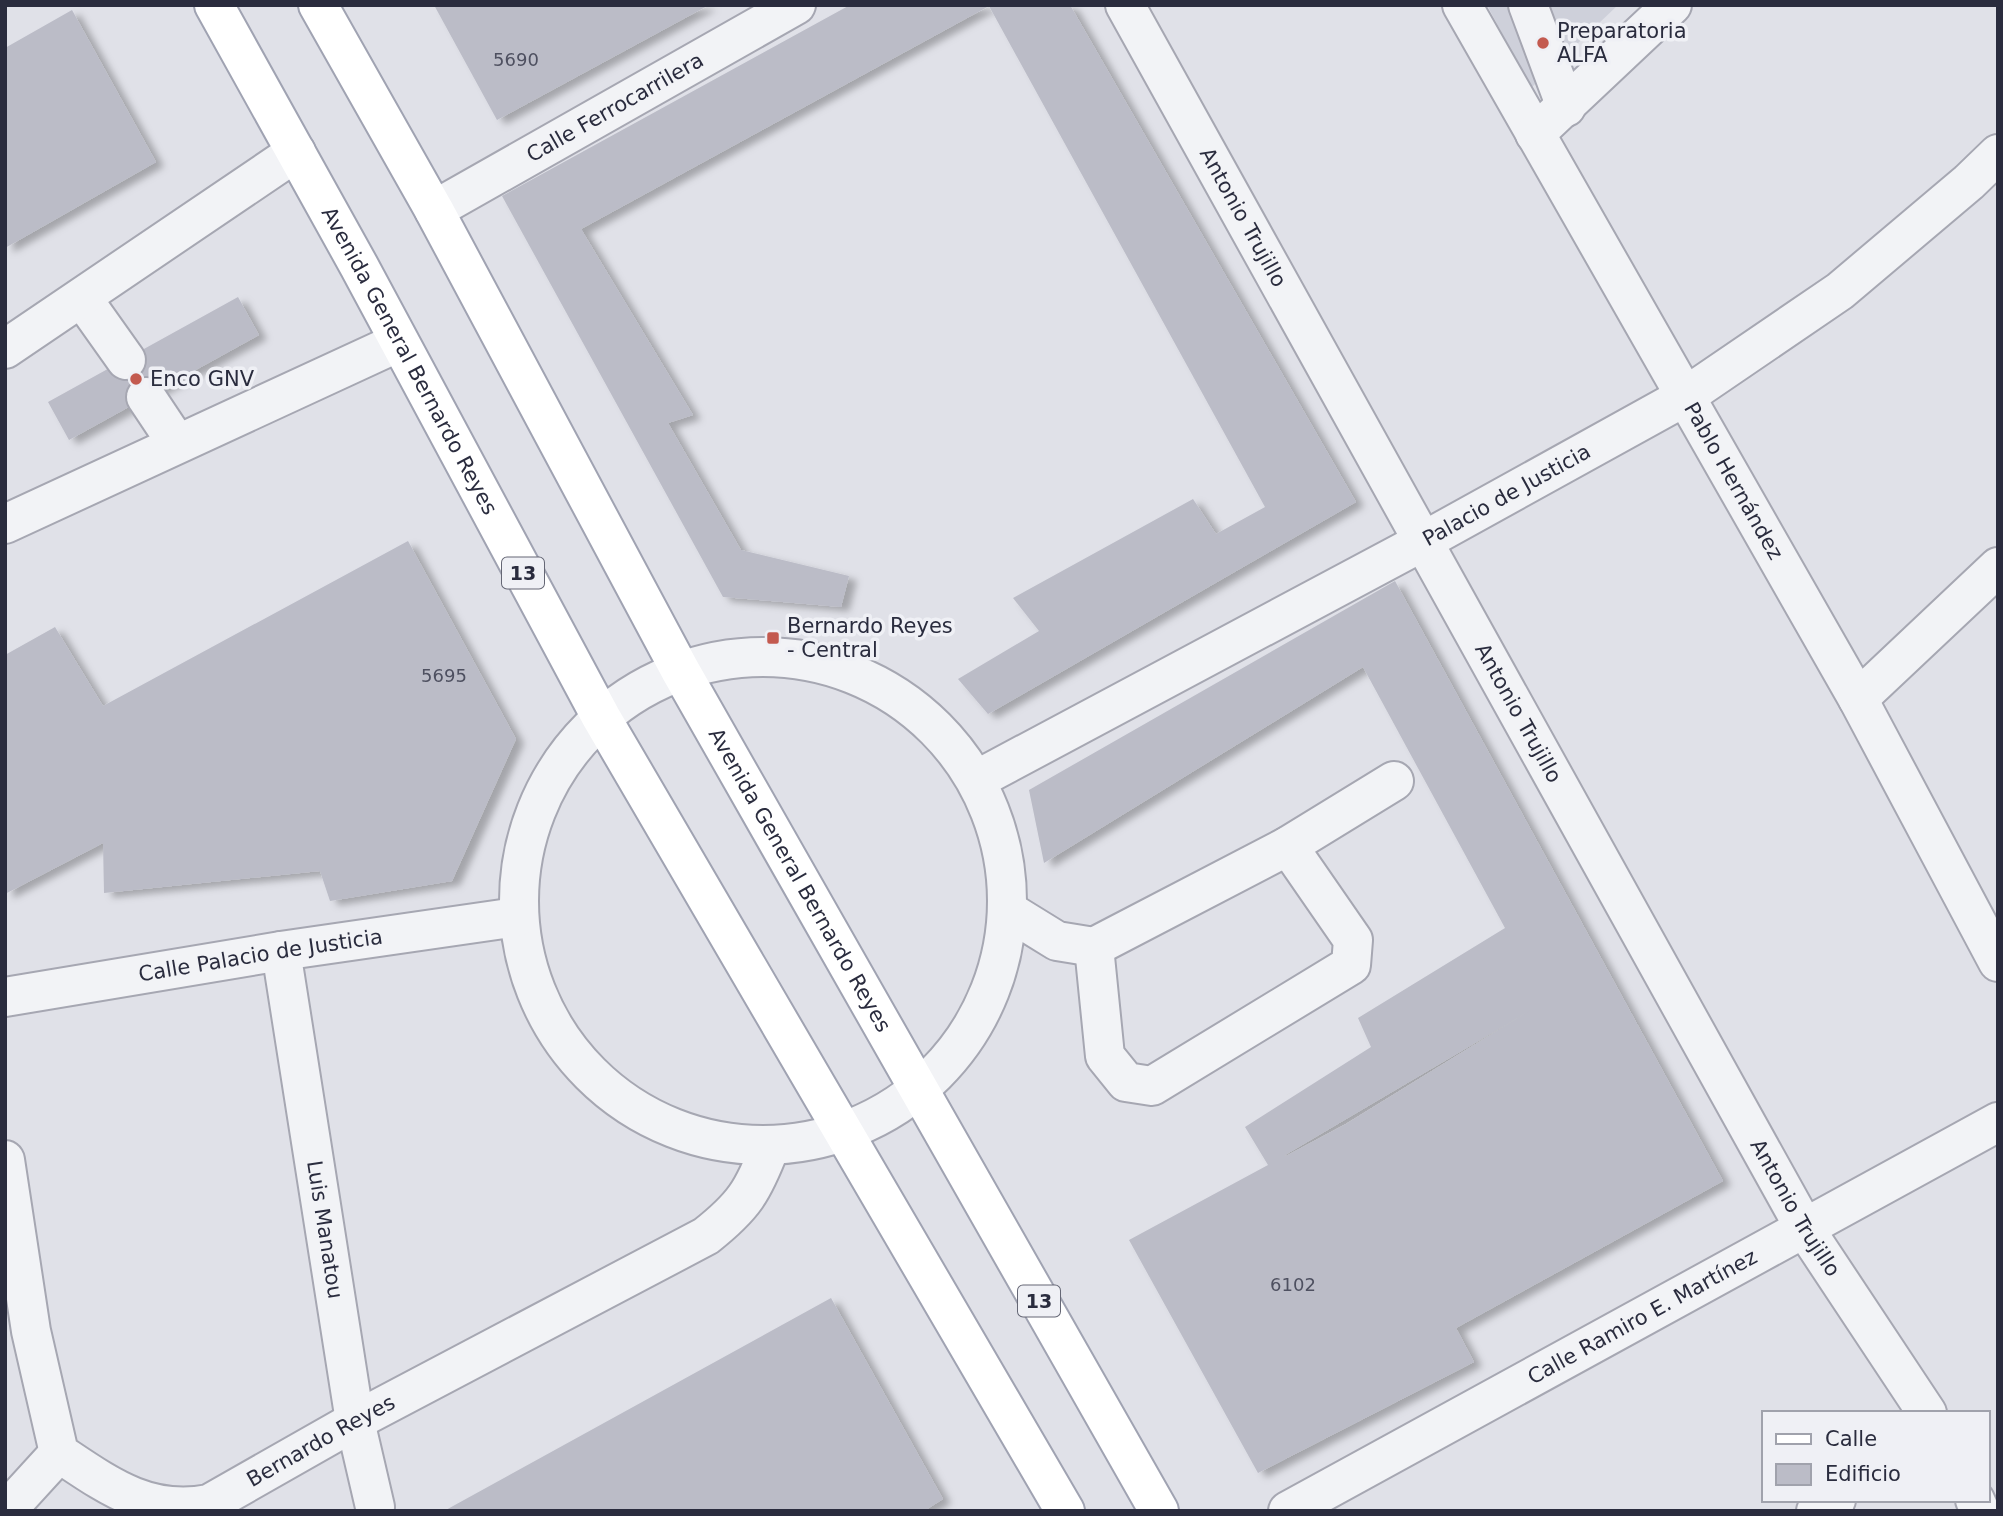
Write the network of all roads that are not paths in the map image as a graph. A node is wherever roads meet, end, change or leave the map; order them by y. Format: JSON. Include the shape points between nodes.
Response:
{"nodes":[{"id":1,"x":214,"y":5,"type":"edge"},
{"id":2,"x":318,"y":5,"type":"edge"},
{"id":3,"x":796,"y":5,"type":"edge"},
{"id":4,"x":1125,"y":5,"type":"edge"},
{"id":5,"x":1462,"y":5,"type":"edge"},
{"id":6,"x":1528,"y":5,"type":"edge"},
{"id":7,"x":1672,"y":5,"type":"edge"},
{"id":8,"x":1566,"y":107,"type":"junction"},
{"id":9,"x":1535,"y":134,"type":"junction"},
{"id":10,"x":296,"y":152,"type":"junction"},
{"id":11,"x":1998,"y":154,"type":"edge"},
{"id":12,"x":434,"y":209,"type":"junction"},
{"id":13,"x":82,"y":298,"type":"junction"},
{"id":14,"x":399,"y":342,"type":"junction"},
{"id":15,"x":5,"y":349,"type":"edge"},
{"id":16,"x":126,"y":360,"type":"dead end"},
{"id":17,"x":1686,"y":396,"type":"junction"},
{"id":18,"x":146,"y":397,"type":"dead end"},
{"id":19,"x":176,"y":442,"type":"junction"},
{"id":20,"x":5,"y":524,"type":"edge"},
{"id":21,"x":1422,"y":542,"type":"junction"},
{"id":22,"x":1998,"y":567,"type":"edge"},
{"id":23,"x":680,"y":670,"type":"junction"},
{"id":24,"x":1858,"y":699,"type":"junction"},
{"id":25,"x":601,"y":717,"type":"junction"},
{"id":26,"x":978,"y":779,"type":"junction"},
{"id":27,"x":1394,"y":781,"type":"dead end"},
{"id":28,"x":1288,"y":846,"type":"junction"},
{"id":29,"x":1010,"y":912,"type":"junction"},
{"id":30,"x":517,"y":917,"type":"junction"},
{"id":31,"x":1094,"y":947,"type":"junction"},
{"id":32,"x":281,"y":951,"type":"junction"},
{"id":33,"x":1998,"y":962,"type":"edge"},
{"id":34,"x":5,"y":998,"type":"edge"},
{"id":35,"x":918,"y":1092,"type":"junction"},
{"id":36,"x":1998,"y":1122,"type":"edge"},
{"id":37,"x":845,"y":1133,"type":"junction"},
{"id":38,"x":770,"y":1147,"type":"junction"},
{"id":39,"x":5,"y":1160,"type":"edge"},
{"id":40,"x":1805,"y":1228,"type":"junction"},
{"id":41,"x":1926,"y":1411,"type":"edge"},
{"id":42,"x":355,"y":1421,"type":"junction"},
{"id":43,"x":59,"y":1453,"type":"junction"},
{"id":44,"x":1832,"y":1502,"type":"edge"},
{"id":45,"x":375,"y":1507,"type":"dead end"},
{"id":46,"x":6,"y":1511,"type":"edge"},
{"id":47,"x":1065,"y":1511,"type":"edge"},
{"id":48,"x":1160,"y":1511,"type":"edge"},
{"id":49,"x":1288,"y":1511,"type":"edge"},
{"id":50,"x":1815,"y":1511,"type":"edge"}],
"edges":[{"from":1,"to":10,"type":"main road","name":"Avenida General Bernardo Reyes","number":"13"},
{"from":2,"to":12,"type":"main road","name":"Avenida General Bernardo Reyes","number":"13"},
{"from":3,"to":12,"type":"street","name":"Calle Ferrocarrilera"},
{"from":4,"to":21,"type":"street","name":"Antonio Trujillo"},
{"from":5,"to":9,"type":"street","name":"Pablo Hernández"},
{"from":6,"to":8,"type":"street"},
{"from":7,"to":8,"type":"street"},
{"from":8,"to":9,"type":"street"},
{"from":9,"to":17,"type":"street","name":"Pablo Hernández"},
{"from":10,"to":13,"type":"street"},
{"from":10,"to":14,"type":"main road","name":"Avenida General Bernardo Reyes","number":"13"},
{"from":11,"to":17,"type":"street","name":"Palacio de Justicia","via":[[1840,290]]},
{"from":12,"to":23,"type":"main road","name":"Avenida General Bernardo Reyes","number":"13"},
{"from":13,"to":15,"type":"street"},
{"from":13,"to":16,"type":"street"},
{"from":14,"to":19,"type":"street"},
{"from":14,"to":25,"type":"main road","name":"Avenida General Bernardo Reyes","number":"13"},
{"from":17,"to":21,"type":"street","name":"Palacio de Justicia"},
{"from":17,"to":24,"type":"street","name":"Pablo Hernández"},
{"from":18,"to":19,"type":"street"},
{"from":19,"to":20,"type":"street"},
{"from":21,"to":26,"type":"street","name":"Palacio de Justicia"},
{"from":21,"to":40,"type":"street","name":"Antonio Trujillo"},
{"from":22,"to":24,"type":"street"},
{"from":23,"to":25,"type":"street"},
{"from":23,"to":26,"type":"street","via":[[747,657],[816,661],[880,685],[935,725]]},
{"from":23,"to":35,"type":"main road","name":"Avenida General Bernardo Reyes","number":"13"},
{"from":24,"to":33,"type":"street","name":"Pablo Hernández"},
{"from":25,"to":30,"type":"street","via":[[552,775],[523,843]]},
{"from":25,"to":37,"type":"main road","name":"Avenida General Bernardo Reyes","number":"13"},
{"from":26,"to":29,"type":"street","via":[[1003,844]]},
{"from":27,"to":28,"type":"street"},
{"from":28,"to":31,"type":"street"},
{"from":28,"to":31,"type":"street","via":[[1353,940],[1351,965],[1152,1086],[1126,1082],[1105,1056]]},
{"from":29,"to":31,"type":"street","via":[[1057,941]]},
{"from":29,"to":35,"type":"street","via":[[997,980],[965,1041]]},
{"from":30,"to":32,"type":"street","name":"Calle Palacio de Justicia"},
{"from":30,"to":38,"type":"street","via":[[533,991],[570,1056],[626,1107],[695,1138]]},
{"from":32,"to":34,"type":"street","name":"Calle Palacio de Justicia"},
{"from":32,"to":42,"type":"street","name":"Luis Manatou"},
{"from":35,"to":37,"type":"street"},
{"from":35,"to":48,"type":"main road","name":"Avenida General Bernardo Reyes","number":"13"},
{"from":36,"to":40,"type":"street","name":"Calle Ramiro E. Martínez"},
{"from":37,"to":38,"type":"street"},
{"from":37,"to":47,"type":"main road","name":"Avenida General Bernardo Reyes","number":"13"},
{"from":38,"to":42,"type":"street","name":"Bernardo Reyes","via":[[755,1187],[732,1215],[706,1236]]},
{"from":39,"to":43,"type":"street","via":[[31,1331]]},
{"from":40,"to":41,"type":"street","name":"Antonio Trujillo"},
{"from":40,"to":49,"type":"street","name":"Calle Ramiro E. Martínez"},
{"from":42,"to":43,"type":"street","name":"Bernardo Reyes","via":[[209,1504],[187,1510],[148,1506]]},
{"from":42,"to":45,"type":"street","name":"Luis Manatou"},
{"from":43,"to":46,"type":"street"},
{"from":44,"to":50,"type":"street"}]}
